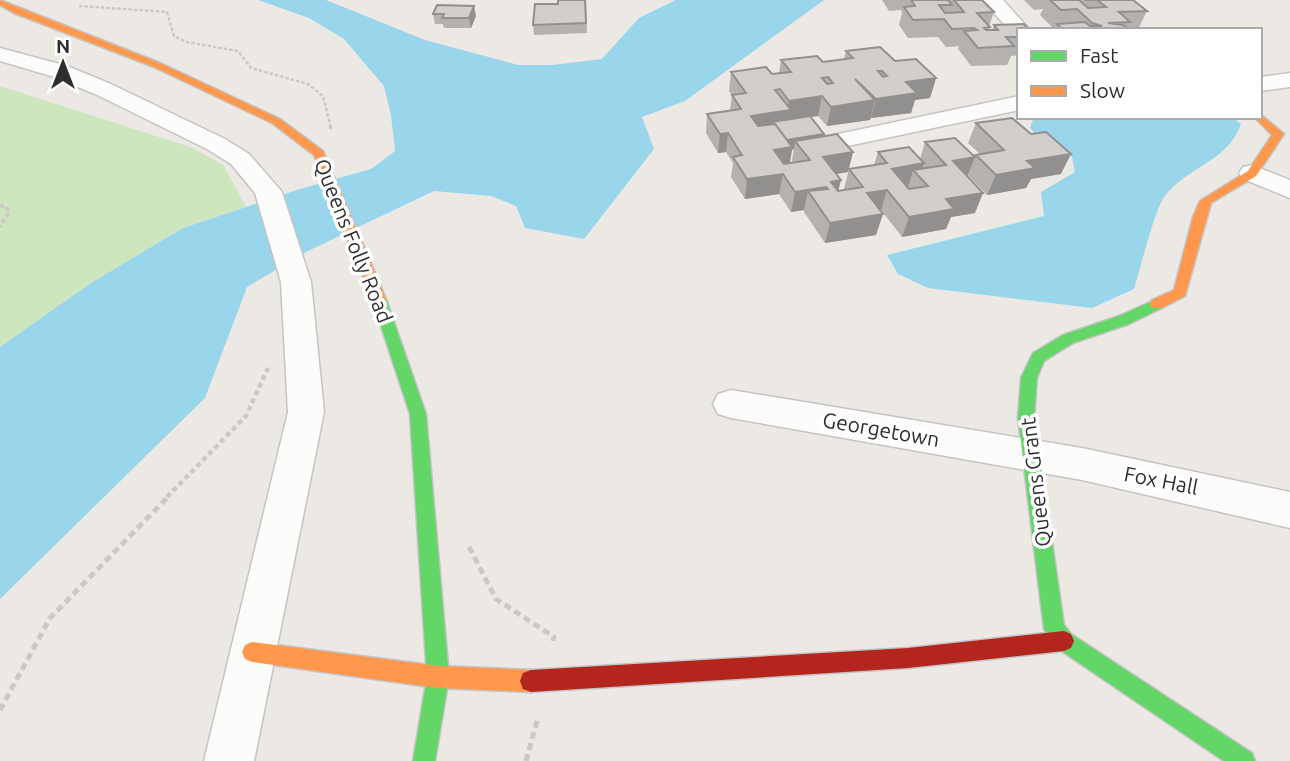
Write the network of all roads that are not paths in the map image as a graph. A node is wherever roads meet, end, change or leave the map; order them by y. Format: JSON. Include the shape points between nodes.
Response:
{"nodes":[{"id":1,"x":992,"y":0,"type":"edge"},
{"id":2,"x":0,"y":1,"type":"edge"},
{"id":3,"x":1018,"y":28,"type":"edge"},
{"id":4,"x":0,"y":54,"type":"edge"},
{"id":5,"x":1290,"y":80,"type":"edge"},
{"id":6,"x":1262,"y":84,"type":"edge"},
{"id":7,"x":1017,"y":103,"type":"edge"},
{"id":8,"x":1261,"y":119,"type":"edge"},
{"id":9,"x":843,"y":140,"type":"edge"},
{"id":10,"x":1252,"y":173,"type":"junction"},
{"id":11,"x":1290,"y":190,"type":"edge"},
{"id":12,"x":731,"y":404,"type":"dead end"},
{"id":13,"x":1032,"y":456,"type":"junction"},
{"id":14,"x":1290,"y":510,"type":"edge"},
{"id":15,"x":1064,"y":641,"type":"junction"},
{"id":16,"x":252,"y":652,"type":"junction"},
{"id":17,"x":438,"y":677,"type":"junction"},
{"id":18,"x":229,"y":761,"type":"edge"},
{"id":19,"x":424,"y":761,"type":"edge"},
{"id":20,"x":1244,"y":761,"type":"edge"}],
"edges":[{"from":1,"to":3,"type":"street"},
{"from":2,"to":17,"type":"street","name":"Queens Folly Road","via":[[157,65],[276,121],[320,153],[383,308],[418,414]]},
{"from":4,"to":16,"type":"street","via":[[103,89],[216,144],[240,159],[268,192],[296,282],[306,412]]},
{"from":5,"to":6,"type":"street"},
{"from":7,"to":9,"type":"street"},
{"from":8,"to":10,"type":"street","name":"Queens Grant","via":[[1278,134]]},
{"from":10,"to":11,"type":"street"},
{"from":10,"to":13,"type":"street","name":"Queens Grant","via":[[1206,201],[1180,293],[1124,320],[1068,339],[1038,357],[1029,378],[1026,418]]},
{"from":12,"to":13,"type":"street","name":"Georgetown"},
{"from":13,"to":14,"type":"street","name":"Fox Hall"},
{"from":13,"to":15,"type":"street","name":"Queens Grant","via":[[1054,629]]},
{"from":15,"to":17,"type":"street","via":[[908,658],[548,681]]},
{"from":15,"to":20,"type":"street"},
{"from":16,"to":17,"type":"street"},
{"from":16,"to":18,"type":"street"},
{"from":17,"to":19,"type":"street","name":"Queens Folly Road"}]}
